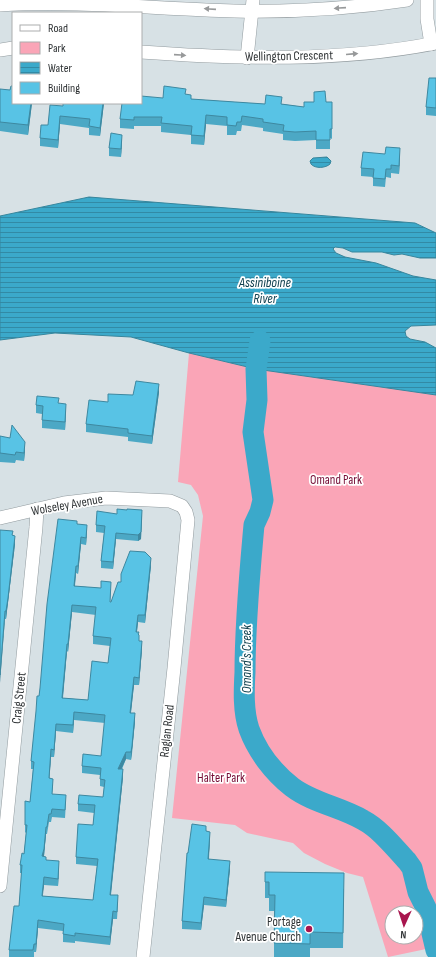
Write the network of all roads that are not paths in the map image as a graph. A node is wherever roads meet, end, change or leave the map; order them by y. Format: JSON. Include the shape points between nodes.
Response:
{"nodes":[{"id":1,"x":406,"y":0,"type":"edge"},
{"id":2,"x":427,"y":0,"type":"edge"},
{"id":3,"x":0,"y":5,"type":"edge"},
{"id":4,"x":81,"y":5,"type":"edge"},
{"id":5,"x":252,"y":5,"type":"edge"},
{"id":6,"x":433,"y":44,"type":"edge"},
{"id":7,"x":12,"y":48,"type":"edge"},
{"id":8,"x":0,"y":50,"type":"edge"},
{"id":9,"x":142,"y":52,"type":"edge"},
{"id":10,"x":247,"y":58,"type":"junction"},
{"id":11,"x":182,"y":506,"type":"joint"},
{"id":12,"x":36,"y":509,"type":"junction"},
{"id":13,"x":0,"y":518,"type":"edge"},
{"id":14,"x":0,"y":886,"type":"edge"},
{"id":15,"x":143,"y":957,"type":"edge"}],
"edges":[{"from":1,"to":5,"type":"street","one_way":true,"via":[[321,10]]},
{"from":2,"to":6,"type":"street","via":[[427,19]]},
{"from":3,"to":4,"type":"street","via":[[29,1]]},
{"from":5,"to":4,"type":"street","one_way":true,"via":[[226,10]]},
{"from":5,"to":10,"type":"street"},
{"from":10,"to":6,"type":"street","name":"Wellington Crescent","one_way":true,"via":[[355,54]]},
{"from":7,"to":8,"type":"street"},
{"from":9,"to":10,"type":"street","name":"Wellington Crescent","one_way":true},
{"from":11,"to":12,"type":"street","name":"Wolseley Avenue","via":[[165,500],[106,498],[78,500]]},
{"from":11,"to":15,"type":"street","name":"Raglan Road","via":[[188,520]]},
{"from":12,"to":13,"type":"street","name":"Wolseley Avenue"},
{"from":12,"to":14,"type":"street","name":"Craig Street","via":[[36,532]]}]}
